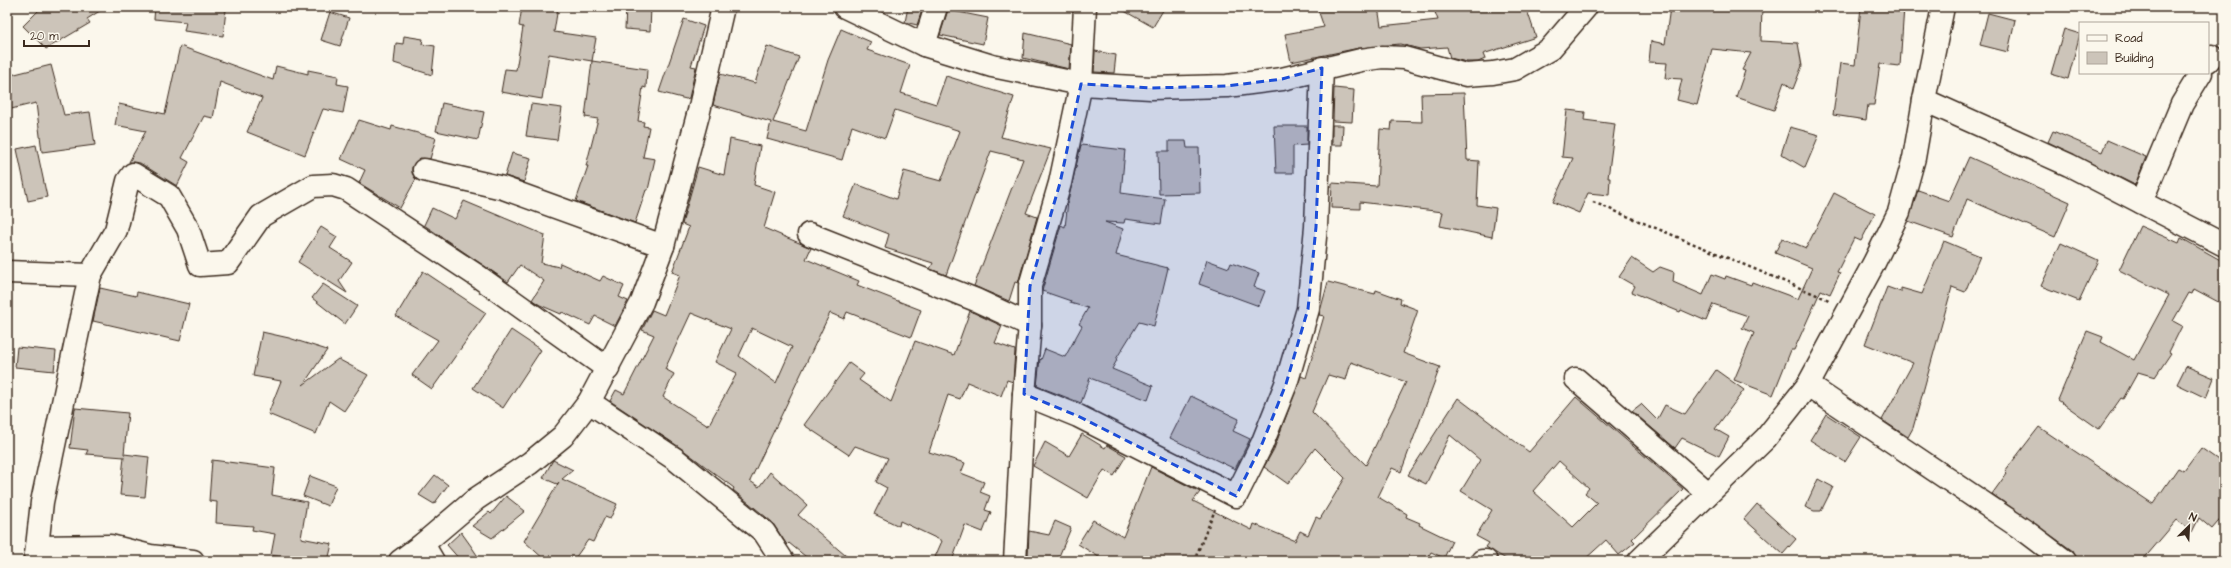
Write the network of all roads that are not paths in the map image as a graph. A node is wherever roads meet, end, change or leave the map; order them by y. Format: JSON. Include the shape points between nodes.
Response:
{"nodes":[{"id":1,"x":723,"y":7,"type":"edge"},
{"id":2,"x":845,"y":7,"type":"edge"},
{"id":3,"x":936,"y":7,"type":"edge"},
{"id":4,"x":1085,"y":7,"type":"edge"},
{"id":5,"x":1943,"y":7,"type":"edge"},
{"id":6,"x":1582,"y":9,"type":"edge"},
{"id":7,"x":924,"y":45,"type":"junction"},
{"id":8,"x":1322,"y":68,"type":"junction"},
{"id":9,"x":2200,"y":74,"type":"edge"},
{"id":10,"x":1081,"y":84,"type":"junction"},
{"id":11,"x":1924,"y":100,"type":"junction"},
{"id":12,"x":424,"y":170,"type":"dead end"},
{"id":13,"x":2141,"y":202,"type":"junction"},
{"id":14,"x":809,"y":234,"type":"dead end"},
{"id":15,"x":2224,"y":245,"type":"edge"},
{"id":16,"x":663,"y":246,"type":"junction"},
{"id":17,"x":7,"y":272,"type":"edge"},
{"id":18,"x":90,"y":275,"type":"junction"},
{"id":19,"x":1030,"y":325,"type":"junction"},
{"id":20,"x":608,"y":369,"type":"junction"},
{"id":21,"x":1576,"y":379,"type":"dead end"},
{"id":22,"x":1808,"y":385,"type":"junction"},
{"id":23,"x":1024,"y":394,"type":"junction"},
{"id":24,"x":589,"y":402,"type":"junction"},
{"id":25,"x":1708,"y":493,"type":"junction"},
{"id":26,"x":428,"y":553,"type":"edge"},
{"id":27,"x":36,"y":554,"type":"edge"},
{"id":28,"x":193,"y":561,"type":"edge"},
{"id":29,"x":400,"y":561,"type":"edge"},
{"id":30,"x":783,"y":561,"type":"edge"},
{"id":31,"x":1015,"y":561,"type":"edge"},
{"id":32,"x":1482,"y":561,"type":"edge"},
{"id":33,"x":1486,"y":561,"type":"edge"},
{"id":34,"x":1639,"y":561,"type":"edge"},
{"id":35,"x":2065,"y":561,"type":"edge"}],
"edges":[{"from":1,"to":16,"type":"street","via":[[699,111]]},
{"from":2,"to":7,"type":"street"},
{"from":3,"to":7,"type":"street"},
{"from":4,"to":10,"type":"street"},
{"from":5,"to":11,"type":"street"},
{"from":6,"to":8,"type":"street","via":[[1550,49],[1515,69],[1493,74],[1466,75],[1404,58],[1382,57]]},
{"from":7,"to":10,"type":"street","via":[[992,66]]},
{"from":8,"to":10,"type":"street","via":[[1282,79],[1227,86],[1151,88]]},
{"from":8,"to":23,"type":"street","via":[[1316,227],[1308,309],[1286,384],[1259,451],[1236,496],[1078,416]]},
{"from":9,"to":13,"type":"street","via":[[2182,104]]},
{"from":10,"to":19,"type":"street","via":[[1060,183],[1030,286]]},
{"from":11,"to":13,"type":"street","via":[[2068,165]]},
{"from":11,"to":22,"type":"street","via":[[1914,158],[1900,212]]},
{"from":12,"to":16,"type":"street","via":[[503,188]]},
{"from":13,"to":15,"type":"street"},
{"from":14,"to":19,"type":"street","via":[[976,300]]},
{"from":16,"to":20,"type":"street","via":[[642,302]]},
{"from":17,"to":18,"type":"street"},
{"from":18,"to":20,"type":"street","via":[[116,230],[128,182],[133,174],[169,196],[188,228],[200,265],[228,263],[261,216],[313,186],[333,185],[346,189],[479,277]]},
{"from":18,"to":27,"type":"street","via":[[42,502]]},
{"from":19,"to":23,"type":"street"},
{"from":20,"to":24,"type":"street"},
{"from":21,"to":25,"type":"street"},
{"from":22,"to":25,"type":"street","via":[[1766,438]]},
{"from":22,"to":35,"type":"street","via":[[2028,533]]},
{"from":23,"to":31,"type":"street"},
{"from":24,"to":26,"type":"street","via":[[563,436],[530,463],[476,498]]},
{"from":24,"to":30,"type":"street","via":[[675,459],[764,532]]},
{"from":25,"to":34,"type":"street"},
{"from":26,"to":29,"type":"street"},
{"from":27,"to":28,"type":"street","via":[[110,546],[150,556]]},
{"from":32,"to":33,"type":"street"}]}
